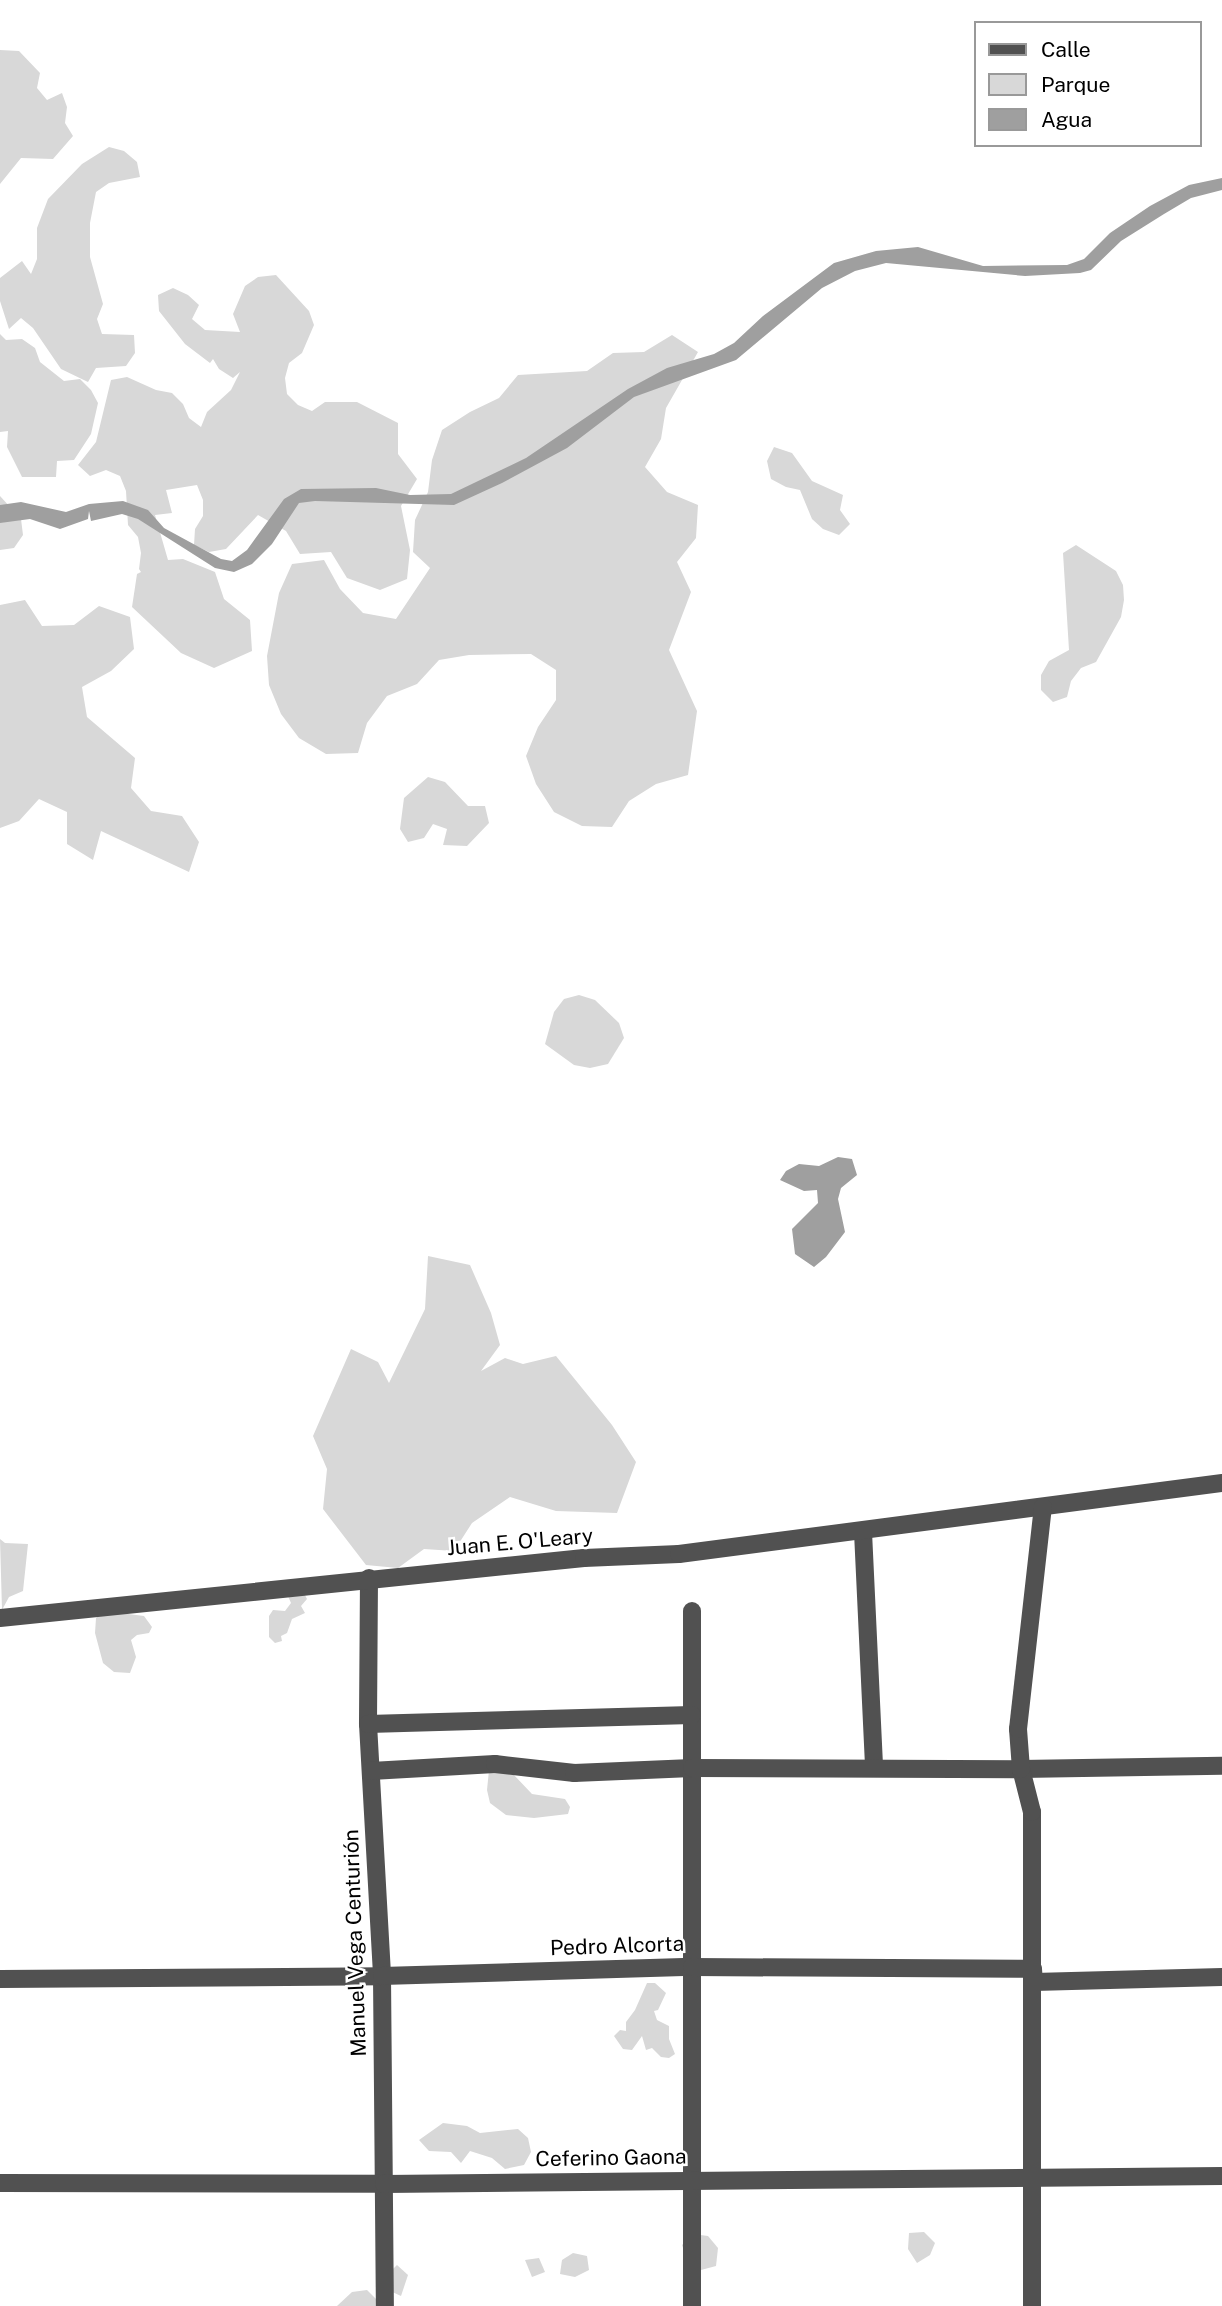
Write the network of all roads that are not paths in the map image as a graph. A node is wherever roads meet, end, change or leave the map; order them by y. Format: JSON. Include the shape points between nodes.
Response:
{"nodes":[{"id":1,"x":1222,"y":1483,"type":"edge"},
{"id":2,"x":1043,"y":1507,"type":"junction"},
{"id":3,"x":863,"y":1532,"type":"junction"},
{"id":4,"x":369,"y":1578,"type":"junction"},
{"id":5,"x":692,"y":1611,"type":"dead end"},
{"id":6,"x":0,"y":1618,"type":"edge"},
{"id":7,"x":692,"y":1715,"type":"junction"},
{"id":8,"x":368,"y":1724,"type":"junction"},
{"id":9,"x":874,"y":1766,"type":"junction"},
{"id":10,"x":1222,"y":1766,"type":"edge"},
{"id":11,"x":692,"y":1768,"type":"junction"},
{"id":12,"x":1021,"y":1769,"type":"junction"},
{"id":13,"x":371,"y":1771,"type":"junction"},
{"id":14,"x":692,"y":1967,"type":"junction"},
{"id":15,"x":1033,"y":1969,"type":"junction"},
{"id":16,"x":382,"y":1976,"type":"junction"},
{"id":17,"x":1222,"y":1977,"type":"edge"},
{"id":18,"x":0,"y":1979,"type":"edge"},
{"id":19,"x":1222,"y":2176,"type":"edge"},
{"id":20,"x":1033,"y":2177,"type":"junction"},
{"id":21,"x":692,"y":2179,"type":"junction"},
{"id":22,"x":0,"y":2183,"type":"edge"},
{"id":23,"x":384,"y":2184,"type":"junction"},
{"id":24,"x":385,"y":2306,"type":"edge"},
{"id":25,"x":692,"y":2306,"type":"edge"},
{"id":26,"x":1032,"y":2306,"type":"edge"}],
"edges":[{"from":1,"to":2,"type":"street","name":"Juan E. O'Leary"},
{"from":2,"to":3,"type":"street","name":"Juan E. O'Leary"},
{"from":2,"to":12,"type":"street","via":[[1018,1729]]},
{"from":3,"to":4,"type":"street","name":"Juan E. O'Leary","via":[[679,1554]]},
{"from":3,"to":9,"type":"street"},
{"from":4,"to":6,"type":"street","name":"Juan E. O'Leary"},
{"from":4,"to":8,"type":"street","name":"Manuel Vega Centurión"},
{"from":5,"to":7,"type":"street"},
{"from":7,"to":8,"type":"street"},
{"from":7,"to":11,"type":"street"},
{"from":8,"to":13,"type":"street","name":"Manuel Vega Centurión"},
{"from":9,"to":11,"type":"street"},
{"from":9,"to":12,"type":"street"},
{"from":10,"to":12,"type":"street"},
{"from":11,"to":13,"type":"street","via":[[574,1773],[495,1764]]},
{"from":11,"to":14,"type":"street"},
{"from":12,"to":15,"type":"street","via":[[1032,1812]]},
{"from":13,"to":16,"type":"street","name":"Manuel Vega Centurión"},
{"from":14,"to":15,"type":"street","name":"Pedro Alcorta"},
{"from":14,"to":16,"type":"street","name":"Pedro Alcorta"},
{"from":14,"to":21,"type":"street"},
{"from":15,"to":17,"type":"street","name":"Pedro Alcorta","via":[[1034,1982]]},
{"from":15,"to":20,"type":"street"},
{"from":16,"to":18,"type":"street","name":"Pedro Alcorta"},
{"from":16,"to":23,"type":"street","name":"Manuel Vega Centurión"},
{"from":19,"to":20,"type":"street","name":"Ceferino Gaona"},
{"from":20,"to":21,"type":"street","name":"Ceferino Gaona"},
{"from":20,"to":26,"type":"street"},
{"from":21,"to":23,"type":"street","name":"Ceferino Gaona"},
{"from":21,"to":25,"type":"street"},
{"from":22,"to":23,"type":"street","name":"Ceferino Gaona"},
{"from":23,"to":24,"type":"street","name":"Manuel Vega Centurión"}]}
